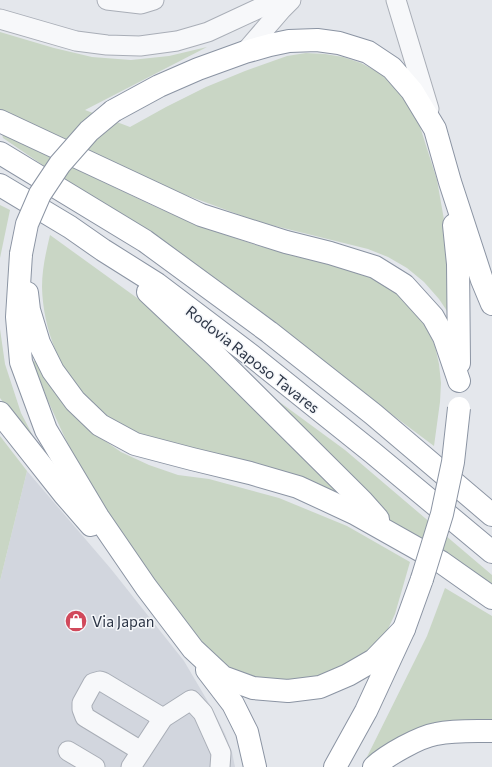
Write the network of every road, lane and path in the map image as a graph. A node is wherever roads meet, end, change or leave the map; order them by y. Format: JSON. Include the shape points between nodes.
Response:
{"nodes":[{"id":1,"x":106,"y":0,"type":"edge"},
{"id":2,"x":154,"y":0,"type":"edge"},
{"id":3,"x":277,"y":0,"type":"edge"},
{"id":4,"x":291,"y":0,"type":"edge"},
{"id":5,"x":393,"y":4,"type":"edge"},
{"id":6,"x":0,"y":19,"type":"edge"},
{"id":7,"x":245,"y":52,"type":"junction"},
{"id":8,"x":0,"y":121,"type":"edge"},
{"id":9,"x":435,"y":130,"type":"junction"},
{"id":10,"x":0,"y":153,"type":"edge"},
{"id":11,"x":450,"y":182,"type":"junction"},
{"id":12,"x":0,"y":185,"type":"edge"},
{"id":13,"x":103,"y":250,"type":"junction"},
{"id":14,"x":21,"y":254,"type":"junction"},
{"id":15,"x":492,"y":304,"type":"edge"},
{"id":16,"x":459,"y":381,"type":"junction"},
{"id":17,"x":0,"y":413,"type":"edge"},
{"id":18,"x":492,"y":515,"type":"edge"},
{"id":19,"x":392,"y":535,"type":"junction"},
{"id":20,"x":492,"y":552,"type":"edge"},
{"id":21,"x":146,"y":587,"type":"junction"},
{"id":22,"x":492,"y":598,"type":"edge"},
{"id":23,"x":404,"y":629,"type":"junction"},
{"id":24,"x":192,"y":649,"type":"junction"},
{"id":25,"x":163,"y":718,"type":"junction"},
{"id":26,"x":492,"y":731,"type":"edge"},
{"id":27,"x":68,"y":751,"type":"dead end"},
{"id":28,"x":141,"y":751,"type":"junction"},
{"id":29,"x":95,"y":767,"type":"edge"},
{"id":30,"x":130,"y":767,"type":"edge"},
{"id":31,"x":220,"y":767,"type":"edge"},
{"id":32,"x":256,"y":767,"type":"edge"},
{"id":33,"x":335,"y":767,"type":"edge"},
{"id":34,"x":374,"y":767,"type":"edge"}],
"edges":[{"from":1,"to":2,"type":"street","via":[[141,4]]},
{"from":3,"to":6,"type":"street","via":[[208,32],[177,41],[140,46],[107,46],[76,41]]},
{"from":4,"to":7,"type":"street"},
{"from":5,"to":9,"type":"street"},
{"from":7,"to":9,"type":"highway","via":[[290,41],[317,40],[339,43],[368,52],[392,68],[407,85]]},
{"from":7,"to":14,"type":"highway","bridge":true,"via":[[159,86],[113,111],[88,131],[60,164],[40,194],[27,224]]},
{"from":8,"to":16,"type":"highway","via":[[201,215],[375,267],[404,285],[433,317],[444,337]]},
{"from":9,"to":11,"type":"highway"},
{"from":10,"to":18,"type":"highway","name":"Rodovia Raposo Tavares","via":[[145,241],[269,332],[373,414]]},
{"from":11,"to":15,"type":"highway"},
{"from":11,"to":16,"type":"highway","via":[[458,264]]},
{"from":12,"to":13,"type":"highway","name":"Rodovia Raposo Tavares","via":[[70,226]]},
{"from":13,"to":19,"type":"highway","via":[[362,501]]},
{"from":13,"to":20,"type":"highway","name":"Rodovia Raposo Tavares","via":[[157,284],[252,356]]},
{"from":14,"to":19,"type":"highway","via":[[29,310],[40,343],[53,371],[74,401],[100,425],[135,444],[298,487],[354,513]]},
{"from":14,"to":21,"type":"highway","via":[[17,317],[21,362],[46,430],[98,517]]},
{"from":16,"to":23,"type":"highway","bridge":true,"via":[[453,462],[442,514]]},
{"from":17,"to":21,"type":"highway","via":[[64,494]]},
{"from":19,"to":22,"type":"highway","via":[[441,562]]},
{"from":21,"to":24,"type":"highway"},
{"from":23,"to":24,"type":"highway","via":[[374,660],[348,675],[320,687],[288,691],[253,688],[223,677]]},
{"from":23,"to":33,"type":"highway","via":[[366,711]]},
{"from":24,"to":32,"type":"highway","via":[[233,704],[247,732]]},
{"from":25,"to":28,"type":"street"},
{"from":25,"to":28,"type":"street","via":[[104,682],[93,683],[82,703],[85,717]]},
{"from":25,"to":31,"type":"street","via":[[191,700],[204,713],[221,754]]},
{"from":26,"to":34,"type":"highway","via":[[435,734],[411,743]]},
{"from":27,"to":29,"type":"street"},
{"from":28,"to":30,"type":"street"}]}
